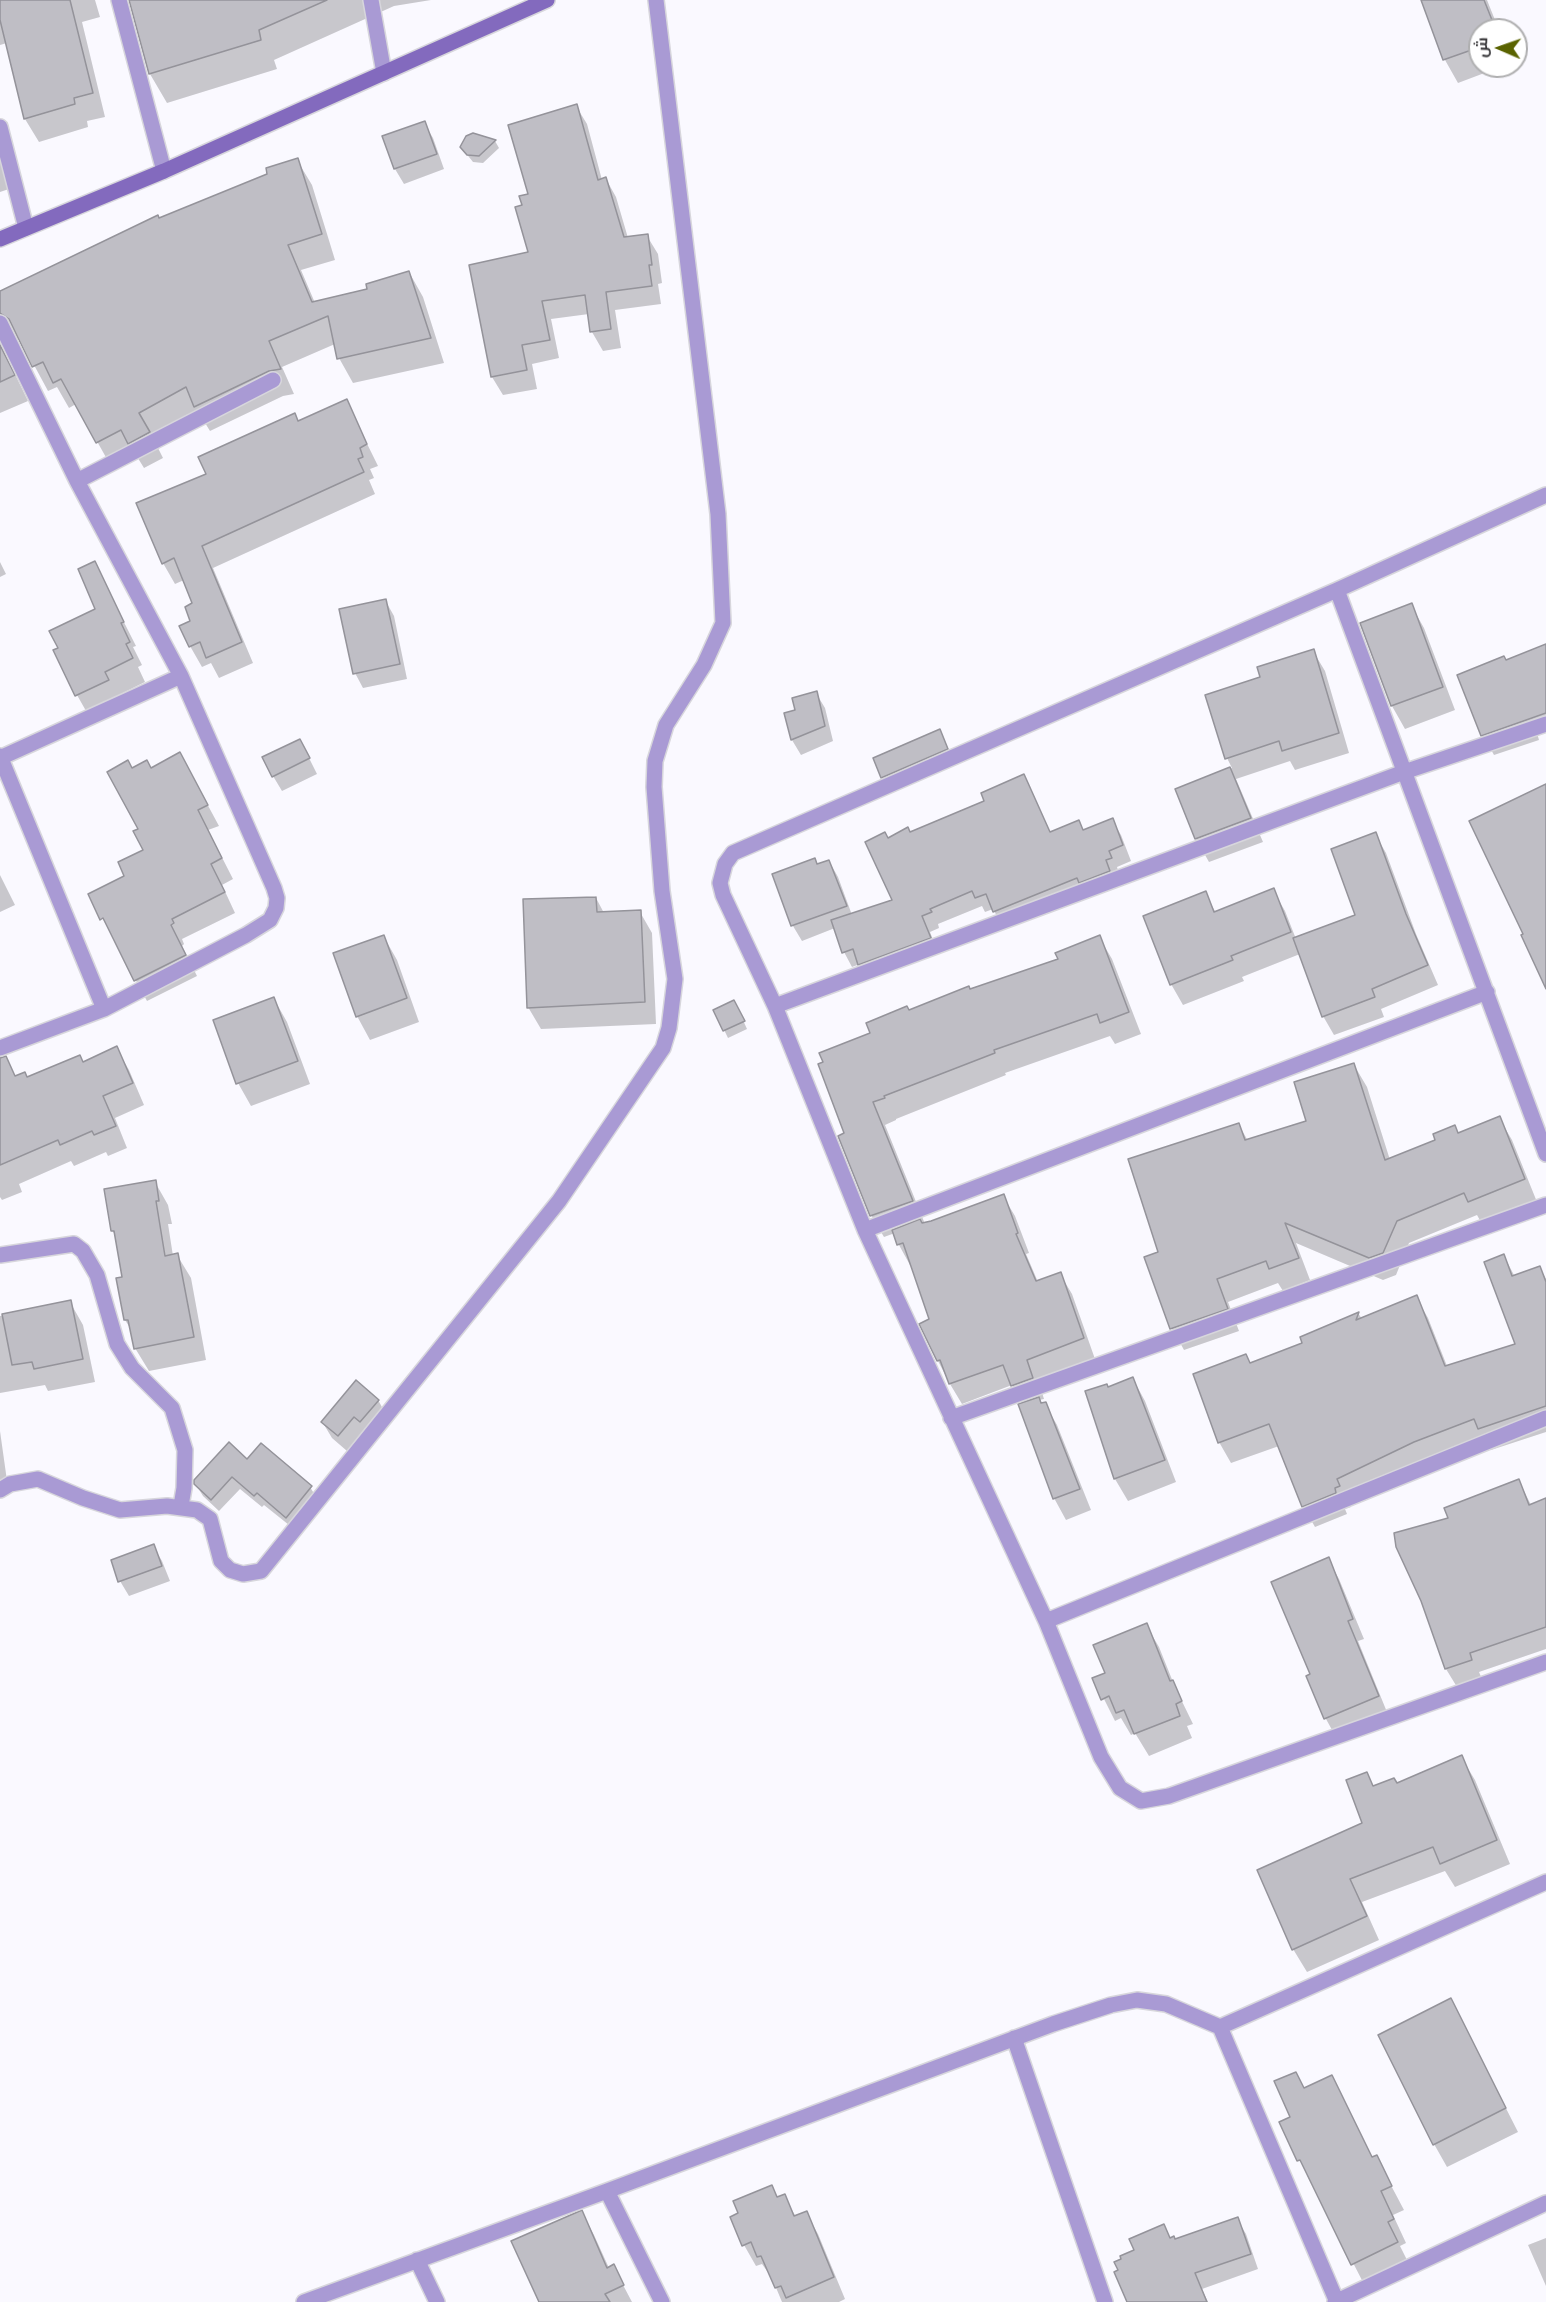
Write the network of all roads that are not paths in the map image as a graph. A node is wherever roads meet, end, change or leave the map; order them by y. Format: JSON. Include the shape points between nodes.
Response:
{"nodes":[{"id":1,"x":119,"y":0,"type":"edge"},
{"id":2,"x":371,"y":0,"type":"edge"},
{"id":3,"x":547,"y":0,"type":"edge"},
{"id":4,"x":656,"y":0,"type":"edge"},
{"id":5,"x":384,"y":73,"type":"junction"},
{"id":6,"x":0,"y":127,"type":"edge"},
{"id":7,"x":164,"y":171,"type":"junction"},
{"id":8,"x":26,"y":228,"type":"junction"},
{"id":9,"x":0,"y":239,"type":"edge"},
{"id":10,"x":0,"y":323,"type":"edge"},
{"id":11,"x":273,"y":380,"type":"dead end"},
{"id":12,"x":77,"y":481,"type":"junction"},
{"id":13,"x":1546,"y":495,"type":"edge"},
{"id":14,"x":1337,"y":590,"type":"junction"},
{"id":15,"x":181,"y":676,"type":"junction"},
{"id":16,"x":1546,"y":724,"type":"edge"},
{"id":17,"x":0,"y":758,"type":"edge"},
{"id":18,"x":1404,"y":772,"type":"junction"},
{"id":19,"x":1487,"y":992,"type":"junction"},
{"id":20,"x":775,"y":1006,"type":"junction"},
{"id":21,"x":104,"y":1009,"type":"junction"},
{"id":22,"x":0,"y":1048,"type":"edge"},
{"id":23,"x":1546,"y":1154,"type":"edge"},
{"id":24,"x":1546,"y":1205,"type":"edge"},
{"id":25,"x":865,"y":1230,"type":"junction"},
{"id":26,"x":0,"y":1255,"type":"edge"},
{"id":27,"x":951,"y":1418,"type":"junction"},
{"id":28,"x":1546,"y":1418,"type":"edge"},
{"id":29,"x":0,"y":1490,"type":"edge"},
{"id":30,"x":181,"y":1506,"type":"junction"},
{"id":31,"x":1046,"y":1621,"type":"junction"},
{"id":32,"x":1546,"y":1662,"type":"edge"},
{"id":33,"x":1546,"y":1882,"type":"edge"},
{"id":34,"x":1220,"y":2027,"type":"junction"},
{"id":35,"x":1014,"y":2038,"type":"junction"},
{"id":36,"x":607,"y":2192,"type":"junction"},
{"id":37,"x":1546,"y":2203,"type":"edge"},
{"id":38,"x":417,"y":2260,"type":"junction"},
{"id":39,"x":304,"y":2302,"type":"edge"},
{"id":40,"x":437,"y":2302,"type":"edge"},
{"id":41,"x":662,"y":2302,"type":"edge"},
{"id":42,"x":1105,"y":2302,"type":"edge"},
{"id":43,"x":1336,"y":2302,"type":"edge"}],
"edges":[{"from":1,"to":7,"type":"street"},
{"from":2,"to":5,"type":"street"},
{"from":3,"to":5,"type":"street"},
{"from":4,"to":30,"type":"street","via":[[718,514],[723,623],[704,665],[666,725],[655,762],[662,891],[675,979],[663,1048],[559,1201],[261,1572],[243,1574],[230,1570],[221,1561],[210,1519]]},
{"from":5,"to":7,"type":"street"},
{"from":6,"to":8,"type":"street"},
{"from":7,"to":8,"type":"street"},
{"from":8,"to":9,"type":"street"},
{"from":10,"to":12,"type":"street"},
{"from":11,"to":12,"type":"street"},
{"from":12,"to":15,"type":"street"},
{"from":13,"to":14,"type":"street"},
{"from":14,"to":18,"type":"street"},
{"from":14,"to":20,"type":"street","via":[[733,853],[721,873],[723,895]]},
{"from":15,"to":17,"type":"street"},
{"from":15,"to":21,"type":"street","via":[[274,888],[276,908],[270,920],[246,935]]},
{"from":16,"to":18,"type":"street"},
{"from":17,"to":21,"type":"street"},
{"from":18,"to":19,"type":"street"},
{"from":18,"to":20,"type":"street"},
{"from":19,"to":23,"type":"street"},
{"from":19,"to":25,"type":"street"},
{"from":20,"to":25,"type":"street"},
{"from":21,"to":22,"type":"street"},
{"from":24,"to":27,"type":"street"},
{"from":25,"to":27,"type":"street"},
{"from":26,"to":30,"type":"street","via":[[74,1244],[83,1251],[97,1275],[117,1344],[132,1368],[172,1408],[185,1450]]},
{"from":27,"to":31,"type":"street"},
{"from":28,"to":31,"type":"street"},
{"from":29,"to":30,"type":"street","via":[[38,1479],[120,1510]]},
{"from":31,"to":32,"type":"street","via":[[1101,1757],[1120,1788],[1141,1801],[1169,1796]]},
{"from":33,"to":34,"type":"street"},
{"from":34,"to":35,"type":"street","via":[[1166,2004],[1137,2000]]},
{"from":34,"to":43,"type":"street"},
{"from":35,"to":36,"type":"street"},
{"from":35,"to":42,"type":"street"},
{"from":36,"to":38,"type":"street"},
{"from":36,"to":41,"type":"street"},
{"from":37,"to":43,"type":"street"},
{"from":38,"to":39,"type":"street"},
{"from":38,"to":40,"type":"street"}]}
